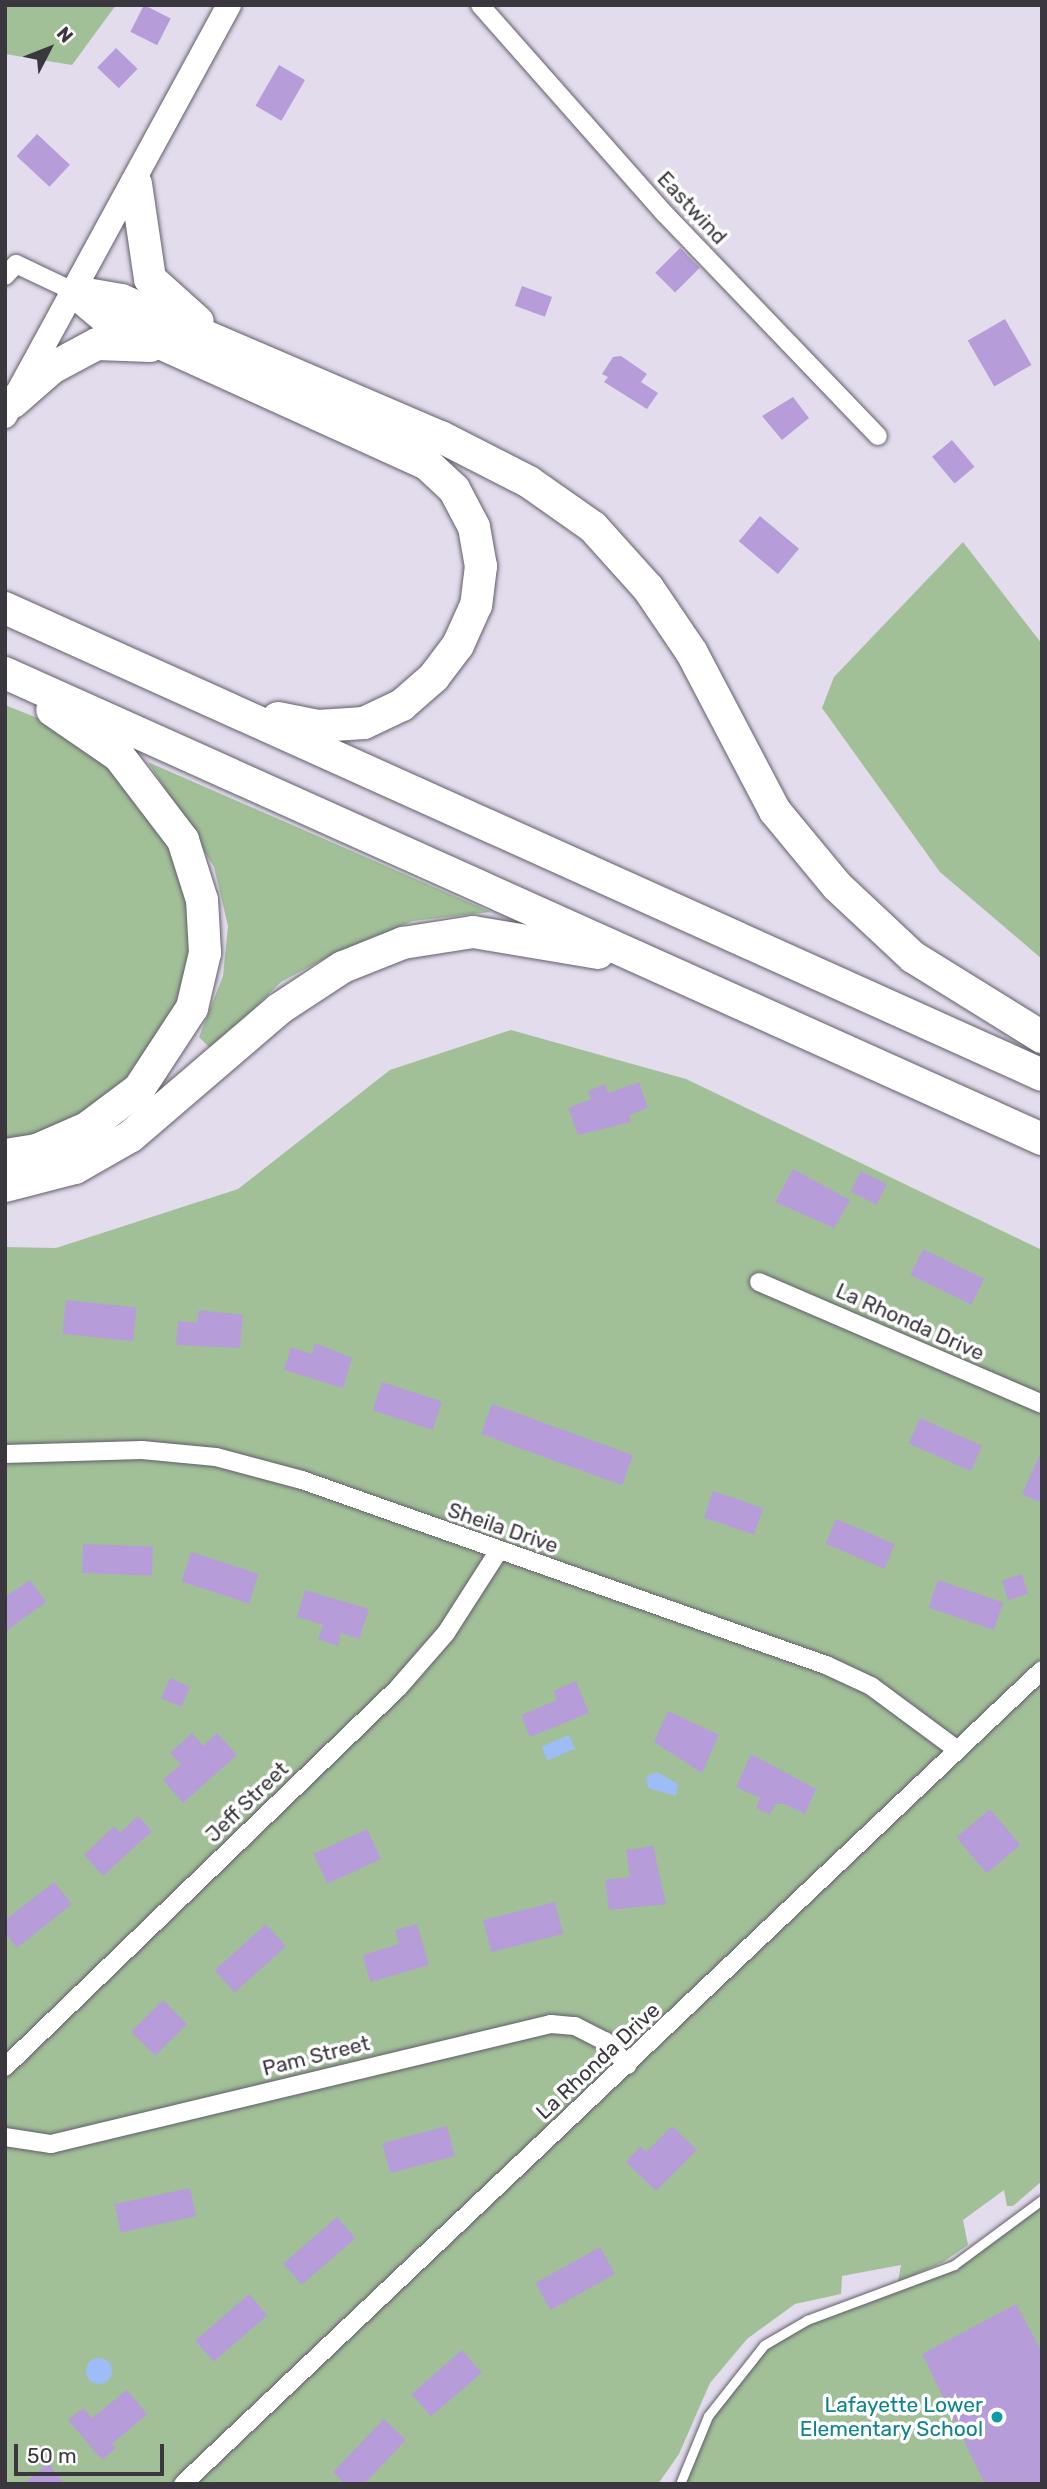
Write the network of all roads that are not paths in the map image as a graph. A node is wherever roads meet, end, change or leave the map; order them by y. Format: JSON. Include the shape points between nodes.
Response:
{"nodes":[{"id":1,"x":229,"y":5,"type":"edge"},
{"id":2,"x":480,"y":5,"type":"edge"},
{"id":3,"x":136,"y":184,"type":"junction"},
{"id":4,"x":5,"y":276,"type":"edge"},
{"id":5,"x":75,"y":292,"type":"junction"},
{"id":6,"x":228,"y":343,"type":"junction"},
{"id":7,"x":181,"y":352,"type":"junction"},
{"id":8,"x":9,"y":409,"type":"edge"},
{"id":9,"x":878,"y":436,"type":"dead end"},
{"id":10,"x":5,"y":608,"type":"edge"},
{"id":11,"x":5,"y":675,"type":"edge"},
{"id":12,"x":229,"y":709,"type":"junction"},
{"id":13,"x":652,"y":963,"type":"junction"},
{"id":14,"x":1042,"y":1037,"type":"edge"},
{"id":15,"x":1042,"y":1075,"type":"edge"},
{"id":16,"x":1042,"y":1139,"type":"edge"},
{"id":17,"x":5,"y":1155,"type":"edge"},
{"id":18,"x":5,"y":1186,"type":"edge"},
{"id":19,"x":759,"y":1282,"type":"dead end"},
{"id":20,"x":1042,"y":1404,"type":"edge"},
{"id":21,"x":5,"y":1454,"type":"edge"},
{"id":22,"x":498,"y":1552,"type":"junction"},
{"id":23,"x":1042,"y":1670,"type":"edge"},
{"id":24,"x":956,"y":1749,"type":"junction"},
{"id":25,"x":627,"y":2065,"type":"junction"},
{"id":26,"x":5,"y":2067,"type":"edge"},
{"id":27,"x":5,"y":2137,"type":"edge"},
{"id":28,"x":1042,"y":2200,"type":"edge"},
{"id":29,"x":183,"y":2484,"type":"edge"},
{"id":30,"x":680,"y":2484,"type":"edge"}],
"edges":[{"from":1,"to":3,"type":"main road"},
{"from":2,"to":9,"type":"street","name":"Eastwind","via":[[664,213]]},
{"from":3,"to":5,"type":"main road"},
{"from":3,"to":6,"type":"highway","via":[[150,279],[183,311]]},
{"from":4,"to":5,"type":"street","via":[[16,264]]},
{"from":5,"to":6,"type":"highway","via":[[121,300]]},
{"from":5,"to":7,"type":"highway","via":[[107,319]]},
{"from":5,"to":8,"type":"main road"},
{"from":6,"to":14,"type":"highway","via":[[441,437],[529,482],[593,527],[648,588],[692,653],[775,811],[837,886],[913,957]]},
{"from":7,"to":8,"type":"highway","via":[[130,342],[97,344],[52,368]]},
{"from":7,"to":12,"type":"highway","via":[[427,464],[454,489],[474,527],[481,566],[476,605],[458,645],[434,677],[402,705],[364,723],[318,726]]},
{"from":10,"to":12,"type":"highway"},
{"from":11,"to":13,"type":"highway"},
{"from":11,"to":17,"type":"highway","via":[[119,756],[155,796],[183,839],[202,900],[205,953],[192,1008],[139,1089],[87,1128],[37,1150]]},
{"from":12,"to":15,"type":"highway"},
{"from":13,"to":16,"type":"highway"},
{"from":13,"to":18,"type":"highway","via":[[473,932],[403,943],[343,967],[279,1009],[131,1136],[75,1168]]},
{"from":19,"to":20,"type":"street","name":"La Rhonda Drive"},
{"from":21,"to":22,"type":"street","name":"Sheila Drive","via":[[142,1450],[216,1457],[302,1480]]},
{"from":22,"to":24,"type":"street","name":"Sheila Drive","via":[[826,1665],[893,1700]]},
{"from":22,"to":26,"type":"street","name":"Jeff Street","via":[[446,1633],[398,1688]]},
{"from":23,"to":24,"type":"street","name":"La Rhonda Drive"},
{"from":24,"to":25,"type":"street","name":"La Rhonda Drive"},
{"from":25,"to":27,"type":"street","name":"Pam Street","via":[[605,2041],[575,2026],[551,2024],[51,2144]]},
{"from":25,"to":29,"type":"street","name":"La Rhonda Drive"},
{"from":28,"to":30,"type":"lane","via":[[954,2265],[807,2320],[764,2345],[708,2416]]}]}
